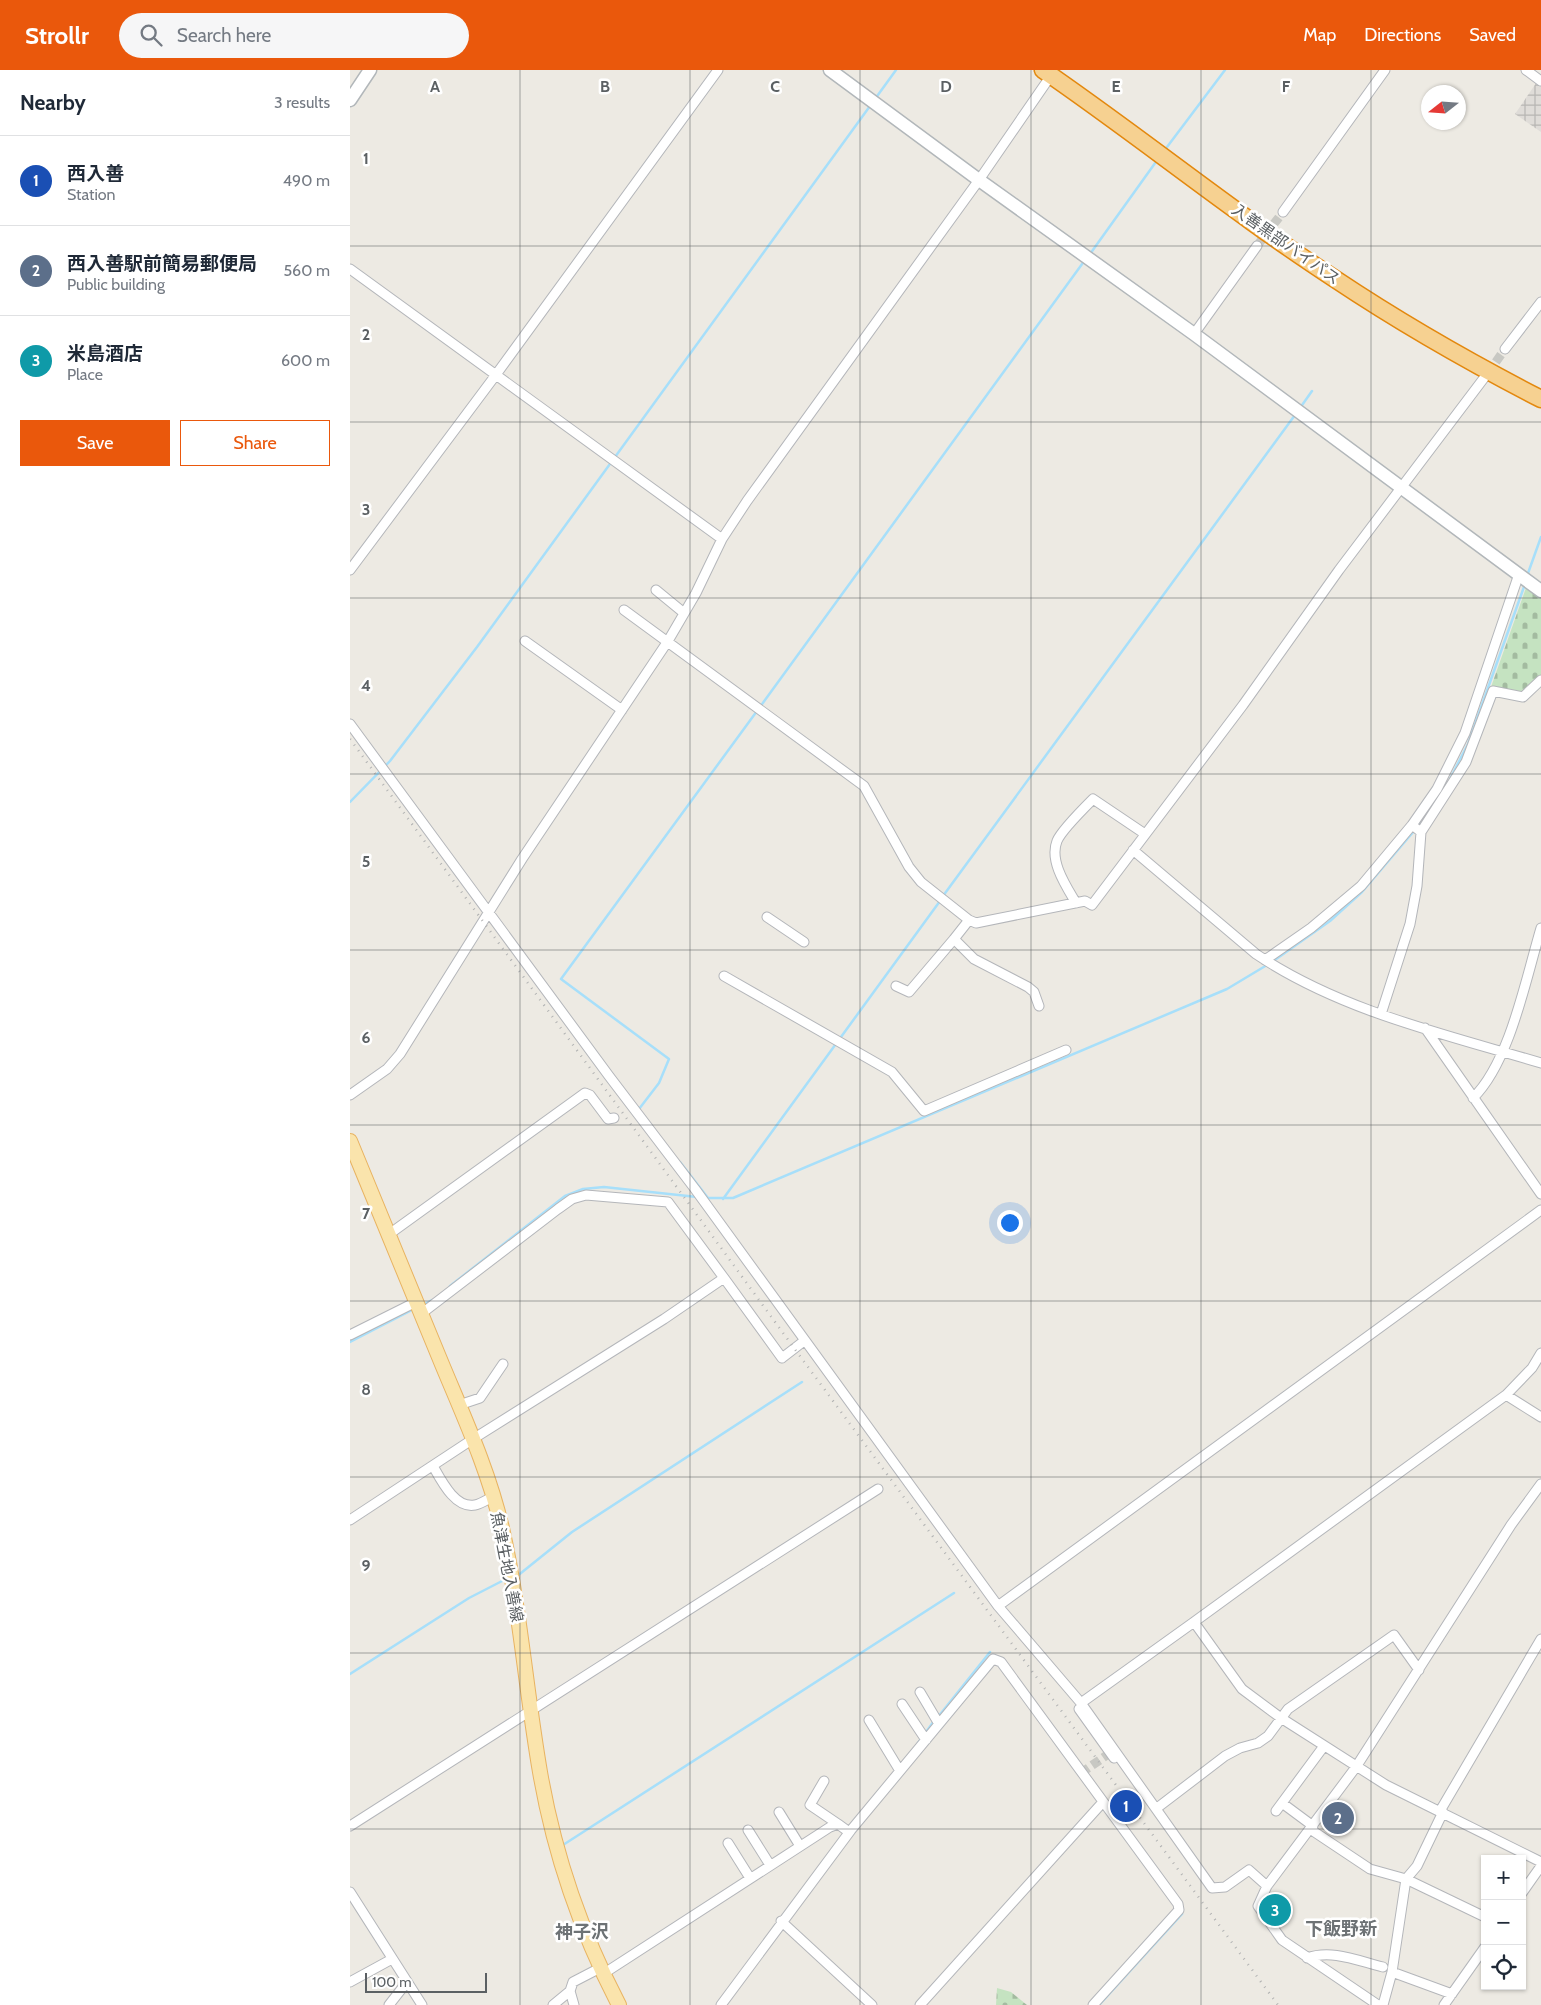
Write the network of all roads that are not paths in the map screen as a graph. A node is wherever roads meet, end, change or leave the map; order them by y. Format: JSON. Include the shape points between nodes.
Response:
{"nodes":[{"id":1,"x":370,"y":70,"type":"edge"},
{"id":2,"x":718,"y":70,"type":"edge"},
{"id":3,"x":830,"y":70,"type":"edge"},
{"id":4,"x":1385,"y":70,"type":"edge"},
{"id":5,"x":1526,"y":70,"type":"edge"},
{"id":6,"x":1050,"y":72,"type":"edge"},
{"id":7,"x":1541,"y":81,"type":"edge"},
{"id":8,"x":350,"y":100,"type":"edge"},
{"id":9,"x":979,"y":180,"type":"junction"},
{"id":10,"x":1282,"y":212,"type":"tunnel mouth"},
{"id":11,"x":1257,"y":246,"type":"tunnel mouth"},
{"id":12,"x":350,"y":269,"type":"edge"},
{"id":13,"x":1541,"y":302,"type":"edge"},
{"id":14,"x":1194,"y":334,"type":"junction"},
{"id":15,"x":1505,"y":349,"type":"tunnel mouth"},
{"id":16,"x":495,"y":376,"type":"junction"},
{"id":17,"x":1484,"y":378,"type":"tunnel mouth"},
{"id":18,"x":1541,"y":399,"type":"edge"},
{"id":19,"x":1400,"y":488,"type":"junction"},
{"id":20,"x":722,"y":539,"type":"junction"},
{"id":21,"x":350,"y":570,"type":"edge"},
{"id":22,"x":1519,"y":574,"type":"junction"},
{"id":23,"x":656,"y":590,"type":"dead end"},
{"id":24,"x":1541,"y":591,"type":"edge"},
{"id":25,"x":624,"y":610,"type":"dead end"},
{"id":26,"x":684,"y":613,"type":"junction"},
{"id":27,"x":525,"y":641,"type":"dead end"},
{"id":28,"x":668,"y":641,"type":"junction"},
{"id":29,"x":1541,"y":680,"type":"edge"},
{"id":30,"x":622,"y":710,"type":"junction"},
{"id":31,"x":350,"y":724,"type":"edge"},
{"id":32,"x":1412,"y":825,"type":"junction"},
{"id":33,"x":1421,"y":832,"type":"junction"},
{"id":34,"x":1145,"y":834,"type":"junction"},
{"id":35,"x":1133,"y":850,"type":"junction"},
{"id":36,"x":1076,"y":904,"type":"junction"},
{"id":37,"x":488,"y":913,"type":"junction"},
{"id":38,"x":768,"y":917,"type":"dead end"},
{"id":39,"x":969,"y":920,"type":"junction"},
{"id":40,"x":1541,"y":928,"type":"edge"},
{"id":41,"x":954,"y":939,"type":"junction"},
{"id":42,"x":804,"y":942,"type":"dead end"},
{"id":43,"x":1265,"y":960,"type":"junction"},
{"id":44,"x":724,"y":976,"type":"dead end"},
{"id":45,"x":896,"y":986,"type":"dead end"},
{"id":46,"x":1039,"y":1006,"type":"dead end"},
{"id":47,"x":1381,"y":1014,"type":"junction"},
{"id":48,"x":1425,"y":1028,"type":"junction"},
{"id":49,"x":1066,"y":1050,"type":"dead end"},
{"id":50,"x":1504,"y":1052,"type":"junction"},
{"id":51,"x":1541,"y":1064,"type":"edge"},
{"id":52,"x":350,"y":1095,"type":"edge"},
{"id":53,"x":1473,"y":1098,"type":"junction"},
{"id":54,"x":614,"y":1118,"type":"dead end"},
{"id":55,"x":350,"y":1141,"type":"edge"},
{"id":56,"x":1541,"y":1194,"type":"edge"},
{"id":57,"x":1541,"y":1210,"type":"edge"},
{"id":58,"x":388,"y":1235,"type":"junction"},
{"id":59,"x":724,"y":1278,"type":"junction"},
{"id":60,"x":419,"y":1308,"type":"junction"},
{"id":61,"x":350,"y":1335,"type":"edge"},
{"id":62,"x":804,"y":1341,"type":"junction"},
{"id":63,"x":1541,"y":1353,"type":"edge"},
{"id":64,"x":503,"y":1364,"type":"dead end"},
{"id":65,"x":1506,"y":1395,"type":"junction"},
{"id":66,"x":459,"y":1405,"type":"junction"},
{"id":67,"x":1541,"y":1417,"type":"edge"},
{"id":68,"x":473,"y":1439,"type":"junction"},
{"id":69,"x":433,"y":1466,"type":"junction"},
{"id":70,"x":1541,"y":1484,"type":"edge"},
{"id":71,"x":878,"y":1489,"type":"dead end"},
{"id":72,"x":494,"y":1496,"type":"junction"},
{"id":73,"x":350,"y":1520,"type":"edge"},
{"id":74,"x":998,"y":1606,"type":"junction"},
{"id":75,"x":1194,"y":1622,"type":"junction"},
{"id":76,"x":1541,"y":1639,"type":"edge"},
{"id":77,"x":1419,"y":1670,"type":"junction"},
{"id":78,"x":1064,"y":1683,"type":"junction"},
{"id":79,"x":920,"y":1692,"type":"dead end"},
{"id":80,"x":1081,"y":1703,"type":"junction"},
{"id":81,"x":902,"y":1704,"type":"dead end"},
{"id":82,"x":531,"y":1712,"type":"junction"},
{"id":83,"x":1281,"y":1718,"type":"junction"},
{"id":84,"x":869,"y":1720,"type":"dead end"},
{"id":85,"x":939,"y":1724,"type":"junction"},
{"id":86,"x":926,"y":1740,"type":"junction"},
{"id":87,"x":1324,"y":1746,"type":"junction"},
{"id":88,"x":1356,"y":1767,"type":"junction"},
{"id":89,"x":900,"y":1771,"type":"junction"},
{"id":90,"x":824,"y":1781,"type":"dead end"},
{"id":91,"x":1144,"y":1788,"type":"junction"},
{"id":92,"x":1103,"y":1802,"type":"junction"},
{"id":93,"x":1282,"y":1803,"type":"junction"},
{"id":94,"x":1157,"y":1808,"type":"junction"},
{"id":95,"x":1276,"y":1811,"type":"dead end"},
{"id":96,"x":779,"y":1812,"type":"dead end"},
{"id":97,"x":1442,"y":1812,"type":"junction"},
{"id":98,"x":838,"y":1824,"type":"junction"},
{"id":99,"x":350,"y":1826,"type":"edge"},
{"id":100,"x":1312,"y":1827,"type":"junction"},
{"id":101,"x":748,"y":1830,"type":"dead end"},
{"id":102,"x":849,"y":1832,"type":"junction"},
{"id":103,"x":728,"y":1843,"type":"dead end"},
{"id":104,"x":800,"y":1846,"type":"junction"},
{"id":105,"x":1541,"y":1862,"type":"edge"},
{"id":106,"x":770,"y":1865,"type":"junction"},
{"id":107,"x":1541,"y":1866,"type":"edge"},
{"id":108,"x":750,"y":1878,"type":"junction"},
{"id":109,"x":1406,"y":1878,"type":"junction"},
{"id":110,"x":1267,"y":1886,"type":"junction"},
{"id":111,"x":1526,"y":1887,"type":"edge"},
{"id":112,"x":350,"y":1892,"type":"edge"},
{"id":113,"x":1481,"y":1915,"type":"edge"},
{"id":114,"x":781,"y":1922,"type":"junction"},
{"id":115,"x":1481,"y":1953,"type":"edge"},
{"id":116,"x":1307,"y":1958,"type":"junction"},
{"id":117,"x":392,"y":1959,"type":"junction"},
{"id":118,"x":1383,"y":1967,"type":"dead end"},
{"id":119,"x":601,"y":1971,"type":"junction"},
{"id":120,"x":1392,"y":1972,"type":"junction"},
{"id":121,"x":350,"y":1982,"type":"edge"},
{"id":122,"x":407,"y":1982,"type":"junction"},
{"id":123,"x":570,"y":1992,"type":"junction"},
{"id":124,"x":1452,"y":1994,"type":"junction"},
{"id":125,"x":389,"y":2005,"type":"edge"},
{"id":126,"x":422,"y":2005,"type":"edge"},
{"id":127,"x":553,"y":2005,"type":"edge"},
{"id":128,"x":574,"y":2005,"type":"edge"},
{"id":129,"x":619,"y":2005,"type":"edge"},
{"id":130,"x":721,"y":2005,"type":"edge"},
{"id":131,"x":872,"y":2005,"type":"edge"},
{"id":132,"x":920,"y":2005,"type":"edge"},
{"id":133,"x":1093,"y":2005,"type":"edge"},
{"id":134,"x":1378,"y":2005,"type":"edge"},
{"id":135,"x":1383,"y":2005,"type":"edge"},
{"id":136,"x":1444,"y":2005,"type":"edge"}],
"edges":[{"from":1,"to":8,"type":"street"},
{"from":2,"to":16,"type":"street"},
{"from":3,"to":9,"type":"street"},
{"from":4,"to":10,"type":"street"},
{"from":5,"to":7,"type":"street"},
{"from":6,"to":9,"type":"street"},
{"from":6,"to":18,"type":"highway","name":"入善黒部バイパス","via":[[1246,218],[1336,280]]},
{"from":9,"to":14,"type":"street"},
{"from":9,"to":20,"type":"street"},
{"from":11,"to":14,"type":"street"},
{"from":12,"to":16,"type":"street"},
{"from":13,"to":15,"type":"street"},
{"from":14,"to":19,"type":"street"},
{"from":16,"to":20,"type":"street"},
{"from":16,"to":21,"type":"street"},
{"from":17,"to":19,"type":"street"},
{"from":19,"to":22,"type":"street"},
{"from":19,"to":34,"type":"street"},
{"from":20,"to":26,"type":"street"},
{"from":22,"to":24,"type":"street"},
{"from":22,"to":32,"type":"street","via":[[1465,733],[1437,789]]},
{"from":23,"to":26,"type":"street"},
{"from":25,"to":28,"type":"street"},
{"from":26,"to":28,"type":"street"},
{"from":27,"to":30,"type":"street"},
{"from":28,"to":30,"type":"street"},
{"from":28,"to":39,"type":"street","via":[[864,786],[908,867],[921,882]]},
{"from":29,"to":33,"type":"street","via":[[1523,697],[1493,691],[1466,762]]},
{"from":30,"to":37,"type":"street"},
{"from":31,"to":37,"type":"street"},
{"from":32,"to":33,"type":"street"},
{"from":32,"to":43,"type":"street","via":[[1361,886],[1311,928]]},
{"from":33,"to":47,"type":"street","via":[[1410,924]]},
{"from":34,"to":35,"type":"street"},
{"from":34,"to":36,"type":"street","via":[[1093,799],[1057,840],[1056,859],[1061,877]]},
{"from":35,"to":36,"type":"street","via":[[1092,905],[1085,902]]},
{"from":35,"to":43,"type":"street"},
{"from":36,"to":39,"type":"street","via":[[976,923]]},
{"from":37,"to":52,"type":"street","via":[[400,1054],[386,1070]]},
{"from":37,"to":62,"type":"street","via":[[695,1189]]},
{"from":38,"to":42,"type":"street"},
{"from":39,"to":41,"type":"street"},
{"from":40,"to":50,"type":"street"},
{"from":41,"to":45,"type":"street","via":[[909,992]]},
{"from":41,"to":46,"type":"street","via":[[974,959],[1028,987],[1034,992]]},
{"from":43,"to":47,"type":"street","via":[[1330,995]]},
{"from":44,"to":49,"type":"street","via":[[892,1072],[924,1110]]},
{"from":47,"to":48,"type":"street"},
{"from":48,"to":50,"type":"street"},
{"from":48,"to":53,"type":"street"},
{"from":50,"to":51,"type":"street"},
{"from":50,"to":53,"type":"street","via":[[1485,1086]]},
{"from":53,"to":56,"type":"street"},
{"from":54,"to":58,"type":"street","via":[[608,1119],[586,1093]]},
{"from":55,"to":58,"type":"main road","name":"魚津生地入善線"},
{"from":57,"to":74,"type":"street"},
{"from":58,"to":60,"type":"main road","name":"魚津生地入善線"},
{"from":59,"to":60,"type":"street","via":[[668,1202],[586,1195],[572,1199]]},
{"from":59,"to":62,"type":"street","via":[[782,1358]]},
{"from":59,"to":68,"type":"street"},
{"from":60,"to":61,"type":"street"},
{"from":60,"to":66,"type":"main road","name":"魚津生地入善線"},
{"from":62,"to":74,"type":"street"},
{"from":63,"to":65,"type":"street","via":[[1532,1368]]},
{"from":64,"to":66,"type":"street","via":[[480,1398]]},
{"from":65,"to":67,"type":"street"},
{"from":65,"to":75,"type":"street"},
{"from":66,"to":68,"type":"main road","name":"魚津生地入善線"},
{"from":68,"to":69,"type":"street"},
{"from":68,"to":72,"type":"main road","name":"魚津生地入善線"},
{"from":69,"to":72,"type":"street","via":[[444,1485],[465,1504],[475,1505]]},
{"from":69,"to":73,"type":"street"},
{"from":70,"to":77,"type":"street","via":[[1511,1525]]},
{"from":71,"to":82,"type":"street"},
{"from":72,"to":82,"type":"main road","name":"魚津生地入善線","via":[[512,1578]]},
{"from":74,"to":78,"type":"street"},
{"from":75,"to":80,"type":"street"},
{"from":75,"to":83,"type":"street","via":[[1242,1689]]},
{"from":76,"to":97,"type":"street"},
{"from":77,"to":83,"type":"street","via":[[1394,1635],[1288,1709]]},
{"from":77,"to":88,"type":"street"},
{"from":78,"to":80,"type":"street"},
{"from":78,"to":91,"type":"street","via":[[1065,1690],[1109,1754],[1137,1789]]},
{"from":79,"to":85,"type":"street"},
{"from":80,"to":91,"type":"street"},
{"from":81,"to":86,"type":"street"},
{"from":82,"to":99,"type":"street"},
{"from":82,"to":119,"type":"main road","name":"魚津生地入善線","via":[[558,1849]]},
{"from":83,"to":87,"type":"street"},
{"from":83,"to":94,"type":"street","via":[[1268,1736],[1225,1756]]},
{"from":84,"to":89,"type":"street"},
{"from":85,"to":86,"type":"street"},
{"from":85,"to":92,"type":"street","via":[[993,1660],[1001,1662]]},
{"from":86,"to":89,"type":"street"},
{"from":87,"to":88,"type":"street"},
{"from":87,"to":93,"type":"street"},
{"from":88,"to":97,"type":"street"},
{"from":88,"to":100,"type":"street"},
{"from":89,"to":102,"type":"street"},
{"from":90,"to":98,"type":"street","via":[[810,1805]]},
{"from":91,"to":94,"type":"street"},
{"from":92,"to":132,"type":"street"},
{"from":92,"to":133,"type":"street","via":[[1178,1904],[1179,1910]]},
{"from":93,"to":95,"type":"street"},
{"from":93,"to":100,"type":"street"},
{"from":94,"to":110,"type":"street","via":[[1212,1888],[1225,1887],[1250,1870]]},
{"from":96,"to":104,"type":"street"},
{"from":97,"to":105,"type":"street"},
{"from":97,"to":109,"type":"street","via":[[1417,1866]]},
{"from":98,"to":102,"type":"street"},
{"from":98,"to":104,"type":"street"},
{"from":100,"to":109,"type":"street","via":[[1370,1870]]},
{"from":100,"to":110,"type":"street"},
{"from":101,"to":106,"type":"street"},
{"from":102,"to":114,"type":"street"},
{"from":103,"to":108,"type":"street"},
{"from":104,"to":106,"type":"street"},
{"from":106,"to":108,"type":"street"},
{"from":107,"to":111,"type":"street"},
{"from":108,"to":119,"type":"street"},
{"from":109,"to":113,"type":"street"},
{"from":109,"to":120,"type":"street"},
{"from":110,"to":116,"type":"street","via":[[1258,1906],[1282,1940]]},
{"from":112,"to":117,"type":"street"},
{"from":114,"to":130,"type":"street"},
{"from":114,"to":131,"type":"street"},
{"from":115,"to":124,"type":"street"},
{"from":116,"to":118,"type":"street","via":[[1332,1954]]},
{"from":116,"to":134,"type":"street"},
{"from":117,"to":121,"type":"street"},
{"from":117,"to":122,"type":"street"},
{"from":119,"to":123,"type":"street","via":[[573,1982]]},
{"from":119,"to":129,"type":"main road","name":"魚津生地入善線"},
{"from":120,"to":124,"type":"street"},
{"from":120,"to":135,"type":"street"},
{"from":122,"to":125,"type":"street"},
{"from":122,"to":126,"type":"street"},
{"from":123,"to":127,"type":"street"},
{"from":123,"to":128,"type":"street"},
{"from":124,"to":136,"type":"street"}]}
